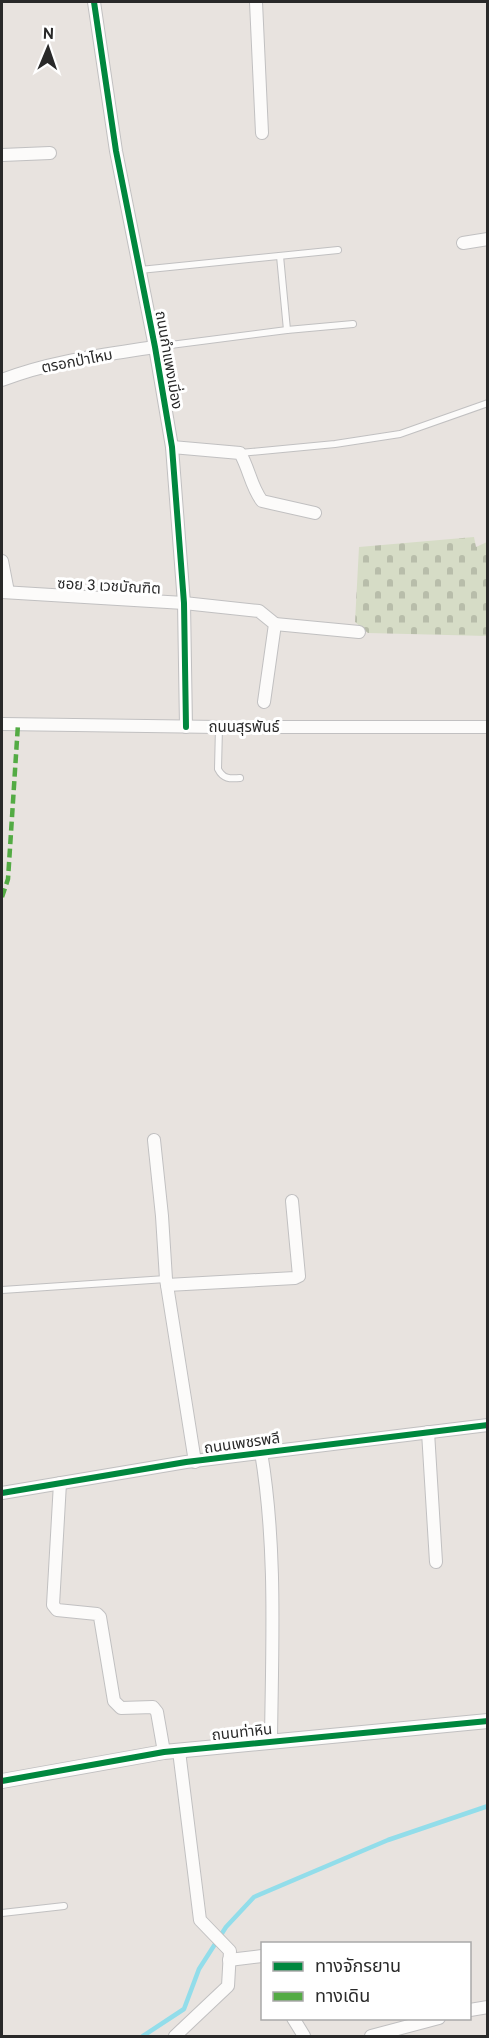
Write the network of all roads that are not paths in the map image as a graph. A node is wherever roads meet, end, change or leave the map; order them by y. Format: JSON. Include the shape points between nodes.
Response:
{"nodes":[{"id":1,"x":94,"y":2,"type":"edge"},
{"id":2,"x":256,"y":2,"type":"edge"},
{"id":3,"x":262,"y":133,"type":"dead end"},
{"id":4,"x":50,"y":153,"type":"dead end"},
{"id":5,"x":2,"y":155,"type":"edge"},
{"id":6,"x":488,"y":239,"type":"edge"},
{"id":7,"x":463,"y":243,"type":"dead end"},
{"id":8,"x":338,"y":250,"type":"dead end"},
{"id":9,"x":280,"y":256,"type":"junction"},
{"id":10,"x":139,"y":270,"type":"junction"},
{"id":11,"x":353,"y":324,"type":"dead end"},
{"id":12,"x":287,"y":330,"type":"junction"},
{"id":13,"x":155,"y":347,"type":"junction"},
{"id":14,"x":2,"y":380,"type":"edge"},
{"id":15,"x":488,"y":403,"type":"edge"},
{"id":16,"x":172,"y":447,"type":"junction"},
{"id":17,"x":240,"y":453,"type":"junction"},
{"id":18,"x":315,"y":513,"type":"dead end"},
{"id":19,"x":2,"y":561,"type":"edge"},
{"id":20,"x":5,"y":592,"type":"edge"},
{"id":21,"x":184,"y":603,"type":"junction"},
{"id":22,"x":275,"y":624,"type":"junction"},
{"id":23,"x":359,"y":632,"type":"dead end"},
{"id":24,"x":264,"y":702,"type":"dead end"},
{"id":25,"x":2,"y":724,"type":"edge"},
{"id":26,"x":186,"y":727,"type":"junction"},
{"id":27,"x":219,"y":727,"type":"junction"},
{"id":28,"x":488,"y":727,"type":"edge"},
{"id":29,"x":240,"y":778,"type":"dead end"},
{"id":30,"x":154,"y":1140,"type":"dead end"},
{"id":31,"x":292,"y":1201,"type":"dead end"},
{"id":32,"x":167,"y":1282,"type":"junction"},
{"id":33,"x":2,"y":1290,"type":"edge"},
{"id":34,"x":488,"y":1425,"type":"edge"},
{"id":35,"x":428,"y":1432,"type":"junction"},
{"id":36,"x":261,"y":1452,"type":"junction"},
{"id":37,"x":195,"y":1462,"type":"junction"},
{"id":38,"x":60,"y":1483,"type":"junction"},
{"id":39,"x":2,"y":1493,"type":"edge"},
{"id":40,"x":436,"y":1562,"type":"dead end"},
{"id":41,"x":488,"y":1721,"type":"edge"},
{"id":42,"x":271,"y":1741,"type":"junction"},
{"id":43,"x":179,"y":1751,"type":"junction"},
{"id":44,"x":164,"y":1752,"type":"junction"},
{"id":45,"x":2,"y":1780,"type":"edge"},
{"id":46,"x":64,"y":1906,"type":"dead end"},
{"id":47,"x":2,"y":1913,"type":"edge"},
{"id":48,"x":230,"y":1955,"type":"junction"},
{"id":49,"x":261,"y":1956,"type":"edge"},
{"id":50,"x":488,"y":2007,"type":"edge"},
{"id":51,"x":471,"y":2010,"type":"edge"},
{"id":52,"x":294,"y":2020,"type":"edge"},
{"id":53,"x":435,"y":2020,"type":"edge"},
{"id":54,"x":182,"y":2034,"type":"edge"},
{"id":55,"x":304,"y":2037,"type":"edge"},
{"id":56,"x":370,"y":2037,"type":"edge"}],
"edges":[{"from":1,"to":10,"type":"street","name":"ถนนกำแพงเมี่อง","via":[[116,152]]},
{"from":2,"to":3,"type":"street"},
{"from":4,"to":5,"type":"street"},
{"from":6,"to":7,"type":"street"},
{"from":8,"to":9,"type":"lane"},
{"from":9,"to":10,"type":"lane"},
{"from":9,"to":12,"type":"lane"},
{"from":10,"to":13,"type":"street","name":"ถนนกำแพงเมี่อง"},
{"from":11,"to":12,"type":"lane"},
{"from":12,"to":13,"type":"lane"},
{"from":13,"to":14,"type":"street","name":"ตรอกป่าไหม","via":[[60,362]]},
{"from":13,"to":16,"type":"street","name":"ถนนกำแพงเมี่อง"},
{"from":15,"to":17,"type":"lane","via":[[400,434]]},
{"from":16,"to":17,"type":"street"},
{"from":16,"to":21,"type":"street","name":"ถนนกำแพงเมี่อง"},
{"from":17,"to":18,"type":"street","via":[[262,501]]},
{"from":19,"to":20,"type":"street"},
{"from":20,"to":21,"type":"street","name":"ซอย 3 เวชบัณฑิต"},
{"from":21,"to":22,"type":"street","name":"ซอย 3 เวชบัณฑิต","via":[[259,611]]},
{"from":21,"to":26,"type":"street","name":"ถนนกำแพงเมี่อง"},
{"from":22,"to":23,"type":"street"},
{"from":22,"to":24,"type":"street"},
{"from":25,"to":26,"type":"street","name":"ถนนสุรพันธ์"},
{"from":26,"to":27,"type":"street","name":"ถนนสุรพันธ์"},
{"from":27,"to":28,"type":"street","name":"ถนนสุรพันธ์"},
{"from":27,"to":29,"type":"lane","via":[[218,769],[229,779]]},
{"from":30,"to":32,"type":"street"},
{"from":31,"to":32,"type":"street","via":[[299,1276]]},
{"from":32,"to":33,"type":"lane"},
{"from":32,"to":37,"type":"street"},
{"from":34,"to":35,"type":"street","name":"ถนนเพชรพลี"},
{"from":35,"to":36,"type":"street","name":"ถนนเพชรพลี"},
{"from":35,"to":40,"type":"street"},
{"from":36,"to":37,"type":"street","name":"ถนนเพชรพลี"},
{"from":36,"to":42,"type":"street","via":[[272,1563]]},
{"from":37,"to":38,"type":"street","name":"ถนนเพชรพลี"},
{"from":38,"to":39,"type":"street","name":"ถนนเพชรพลี"},
{"from":38,"to":44,"type":"street","via":[[53,1605],[57,1610],[100,1617],[114,1701],[121,1708],[153,1707]]},
{"from":41,"to":42,"type":"street","name":"ถนนท่าหิน"},
{"from":42,"to":43,"type":"street","name":"ถนนท่าหิน"},
{"from":43,"to":44,"type":"street","name":"ถนนท่าหิน"},
{"from":43,"to":48,"type":"street","via":[[200,1920]]},
{"from":44,"to":45,"type":"street","name":"ถนนท่าหิน"},
{"from":46,"to":47,"type":"lane"},
{"from":48,"to":49,"type":"street"},
{"from":48,"to":54,"type":"street","via":[[228,1986]]},
{"from":50,"to":51,"type":"street"},
{"from":52,"to":55,"type":"street"},
{"from":53,"to":56,"type":"street"}]}
